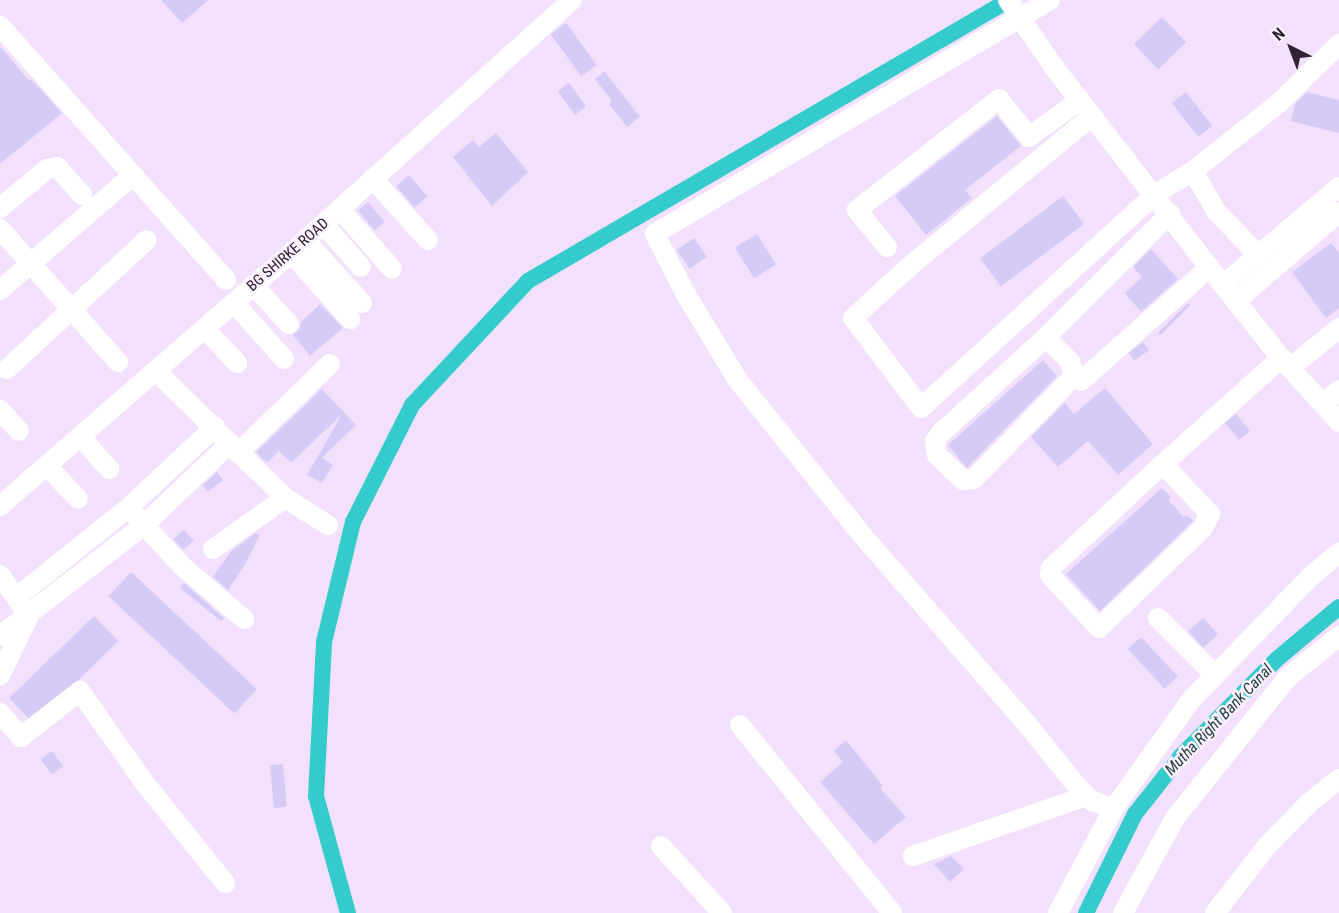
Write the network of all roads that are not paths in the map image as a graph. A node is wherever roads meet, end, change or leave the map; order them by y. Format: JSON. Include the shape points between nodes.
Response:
{"nodes":[{"id":1,"x":572,"y":0,"type":"edge"},
{"id":2,"x":1050,"y":0,"type":"edge"},
{"id":3,"x":1014,"y":9,"type":"edge"},
{"id":4,"x":0,"y":26,"type":"edge"},
{"id":5,"x":1339,"y":44,"type":"edge"},
{"id":6,"x":1086,"y":108,"type":"junction"},
{"id":7,"x":1193,"y":171,"type":"junction"},
{"id":8,"x":132,"y":176,"type":"junction"},
{"id":9,"x":373,"y":179,"type":"junction"},
{"id":10,"x":1339,"y":187,"type":"edge"},
{"id":11,"x":82,"y":195,"type":"dead end"},
{"id":12,"x":1154,"y":195,"type":"junction"},
{"id":13,"x":0,"y":208,"type":"edge"},
{"id":14,"x":340,"y":209,"type":"junction"},
{"id":15,"x":1339,"y":212,"type":"edge"},
{"id":16,"x":1170,"y":214,"type":"junction"},
{"id":17,"x":323,"y":224,"type":"junction"},
{"id":18,"x":0,"y":229,"type":"edge"},
{"id":19,"x":147,"y":240,"type":"dead end"},
{"id":20,"x":428,"y":240,"type":"dead end"},
{"id":21,"x":298,"y":247,"type":"junction"},
{"id":22,"x":887,"y":247,"type":"dead end"},
{"id":23,"x":1253,"y":259,"type":"junction"},
{"id":24,"x":31,"y":263,"type":"junction"},
{"id":25,"x":361,"y":267,"type":"dead end"},
{"id":26,"x":1209,"y":267,"type":"junction"},
{"id":27,"x":392,"y":269,"type":"dead end"},
{"id":28,"x":226,"y":280,"type":"dead end"},
{"id":29,"x":253,"y":285,"type":"junction"},
{"id":30,"x":1223,"y":285,"type":"junction"},
{"id":31,"x":0,"y":290,"type":"edge"},
{"id":32,"x":1236,"y":301,"type":"junction"},
{"id":33,"x":234,"y":303,"type":"junction"},
{"id":34,"x":362,"y":303,"type":"dead end"},
{"id":35,"x":72,"y":309,"type":"junction"},
{"id":36,"x":350,"y":319,"type":"dead end"},
{"id":37,"x":290,"y":324,"type":"dead end"},
{"id":38,"x":1339,"y":328,"type":"edge"},
{"id":39,"x":205,"y":329,"type":"junction"},
{"id":40,"x":1046,"y":337,"type":"junction"},
{"id":41,"x":284,"y":359,"type":"dead end"},
{"id":42,"x":118,"y":362,"type":"dead end"},
{"id":43,"x":237,"y":363,"type":"dead end"},
{"id":44,"x":1286,"y":363,"type":"junction"},
{"id":45,"x":330,"y":364,"type":"dead end"},
{"id":46,"x":7,"y":369,"type":"dead end"},
{"id":47,"x":157,"y":372,"type":"junction"},
{"id":48,"x":1081,"y":381,"type":"dead end"},
{"id":49,"x":1339,"y":390,"type":"edge"},
{"id":50,"x":1323,"y":404,"type":"junction"},
{"id":51,"x":0,"y":410,"type":"edge"},
{"id":52,"x":1339,"y":422,"type":"edge"},
{"id":53,"x":215,"y":427,"type":"junction"},
{"id":54,"x":19,"y":431,"type":"dead end"},
{"id":55,"x":81,"y":437,"type":"junction"},
{"id":56,"x":234,"y":448,"type":"junction"},
{"id":57,"x":1163,"y":464,"type":"junction"},
{"id":58,"x":47,"y":466,"type":"junction"},
{"id":59,"x":109,"y":468,"type":"dead end"},
{"id":60,"x":285,"y":498,"type":"junction"},
{"id":61,"x":78,"y":499,"type":"dead end"},
{"id":62,"x":0,"y":506,"type":"edge"},
{"id":63,"x":128,"y":507,"type":"junction"},
{"id":64,"x":144,"y":525,"type":"junction"},
{"id":65,"x":328,"y":525,"type":"dead end"},
{"id":66,"x":213,"y":549,"type":"dead end"},
{"id":67,"x":1339,"y":553,"type":"edge"},
{"id":68,"x":0,"y":575,"type":"edge"},
{"id":69,"x":17,"y":597,"type":"junction"},
{"id":70,"x":29,"y":616,"type":"junction"},
{"id":71,"x":1158,"y":618,"type":"dead end"},
{"id":72,"x":244,"y":619,"type":"dead end"},
{"id":73,"x":0,"y":636,"type":"edge"},
{"id":74,"x":1339,"y":636,"type":"edge"},
{"id":75,"x":0,"y":675,"type":"edge"},
{"id":76,"x":1215,"y":675,"type":"junction"},
{"id":77,"x":0,"y":713,"type":"edge"},
{"id":78,"x":740,"y":725,"type":"dead end"},
{"id":79,"x":1339,"y":779,"type":"edge"},
{"id":80,"x":1086,"y":796,"type":"junction"},
{"id":81,"x":1114,"y":808,"type":"junction"},
{"id":82,"x":661,"y":846,"type":"dead end"},
{"id":83,"x":913,"y":856,"type":"dead end"},
{"id":84,"x":225,"y":883,"type":"dead end"},
{"id":85,"x":722,"y":913,"type":"edge"},
{"id":86,"x":892,"y":913,"type":"edge"},
{"id":87,"x":1058,"y":913,"type":"edge"},
{"id":88,"x":1123,"y":913,"type":"edge"},
{"id":89,"x":1215,"y":913,"type":"edge"}],
"edges":[{"from":1,"to":9,"type":"street","name":"BG SHIRKE ROAD"},
{"from":2,"to":3,"type":"street"},
{"from":3,"to":6,"type":"street"},
{"from":3,"to":80,"type":"street","via":[[655,234],[737,379],[862,535]]},
{"from":4,"to":8,"type":"street"},
{"from":5,"to":7,"type":"street","via":[[1280,102]]},
{"from":6,"to":12,"type":"street"},
{"from":6,"to":12,"type":"street","via":[[853,318],[921,408]]},
{"from":6,"to":22,"type":"street","via":[[1029,137],[999,99],[857,210]]},
{"from":7,"to":12,"type":"street"},
{"from":7,"to":23,"type":"street","via":[[1216,211]]},
{"from":8,"to":24,"type":"street"},
{"from":8,"to":28,"type":"street"},
{"from":9,"to":14,"type":"street","name":"BG SHIRKE ROAD"},
{"from":9,"to":20,"type":"street"},
{"from":10,"to":23,"type":"street"},
{"from":11,"to":13,"type":"street","via":[[57,167],[47,169]]},
{"from":12,"to":16,"type":"street"},
{"from":14,"to":17,"type":"street","name":"BG SHIRKE ROAD"},
{"from":14,"to":27,"type":"street"},
{"from":15,"to":32,"type":"street"},
{"from":16,"to":26,"type":"street"},
{"from":16,"to":40,"type":"street"},
{"from":17,"to":21,"type":"street","name":"BG SHIRKE ROAD"},
{"from":17,"to":25,"type":"street"},
{"from":18,"to":24,"type":"street"},
{"from":19,"to":35,"type":"street"},
{"from":21,"to":29,"type":"street","name":"BG SHIRKE ROAD"},
{"from":21,"to":34,"type":"street"},
{"from":21,"to":36,"type":"street"},
{"from":23,"to":30,"type":"street"},
{"from":24,"to":31,"type":"street"},
{"from":24,"to":35,"type":"street"},
{"from":26,"to":30,"type":"street"},
{"from":26,"to":48,"type":"street"},
{"from":29,"to":33,"type":"street","name":"BG SHIRKE ROAD"},
{"from":29,"to":37,"type":"street"},
{"from":30,"to":32,"type":"street"},
{"from":32,"to":44,"type":"street"},
{"from":33,"to":39,"type":"street","name":"BG SHIRKE ROAD"},
{"from":33,"to":41,"type":"street"},
{"from":35,"to":42,"type":"street"},
{"from":35,"to":46,"type":"street"},
{"from":38,"to":44,"type":"street"},
{"from":39,"to":43,"type":"street"},
{"from":39,"to":47,"type":"street","name":"BG SHIRKE ROAD"},
{"from":40,"to":40,"type":"street","via":[[935,441],[937,455],[963,480],[974,479],[1074,376],[1070,362]]},
{"from":44,"to":50,"type":"street"},
{"from":44,"to":57,"type":"street"},
{"from":45,"to":56,"type":"street"},
{"from":47,"to":53,"type":"street"},
{"from":47,"to":55,"type":"street","name":"BG SHIRKE ROAD"},
{"from":49,"to":50,"type":"street"},
{"from":50,"to":52,"type":"street"},
{"from":51,"to":54,"type":"street"},
{"from":53,"to":56,"type":"street"},
{"from":53,"to":63,"type":"street"},
{"from":55,"to":58,"type":"street","name":"BG SHIRKE ROAD"},
{"from":55,"to":59,"type":"street"},
{"from":56,"to":60,"type":"street"},
{"from":56,"to":64,"type":"street"},
{"from":57,"to":57,"type":"street","via":[[1051,568],[1050,574],[1099,628],[1202,529],[1210,514]]},
{"from":58,"to":61,"type":"street"},
{"from":58,"to":62,"type":"street","name":"BG SHIRKE ROAD"},
{"from":60,"to":65,"type":"street"},
{"from":60,"to":66,"type":"street"},
{"from":63,"to":64,"type":"street"},
{"from":63,"to":69,"type":"street"},
{"from":64,"to":70,"type":"street"},
{"from":64,"to":72,"type":"street","via":[[182,566]]},
{"from":67,"to":76,"type":"street","via":[[1310,577]]},
{"from":68,"to":69,"type":"street"},
{"from":69,"to":70,"type":"street"},
{"from":70,"to":73,"type":"street"},
{"from":70,"to":75,"type":"street"},
{"from":71,"to":76,"type":"street"},
{"from":74,"to":88,"type":"street","via":[[1287,678],[1174,818]]},
{"from":76,"to":81,"type":"street","via":[[1191,700]]},
{"from":77,"to":84,"type":"street","via":[[21,737],[80,691],[143,781]]},
{"from":78,"to":86,"type":"street"},
{"from":79,"to":89,"type":"street","via":[[1267,846]]},
{"from":80,"to":81,"type":"street","via":[[1099,805]]},
{"from":80,"to":83,"type":"street"},
{"from":81,"to":87,"type":"street"},
{"from":82,"to":85,"type":"street"}]}
